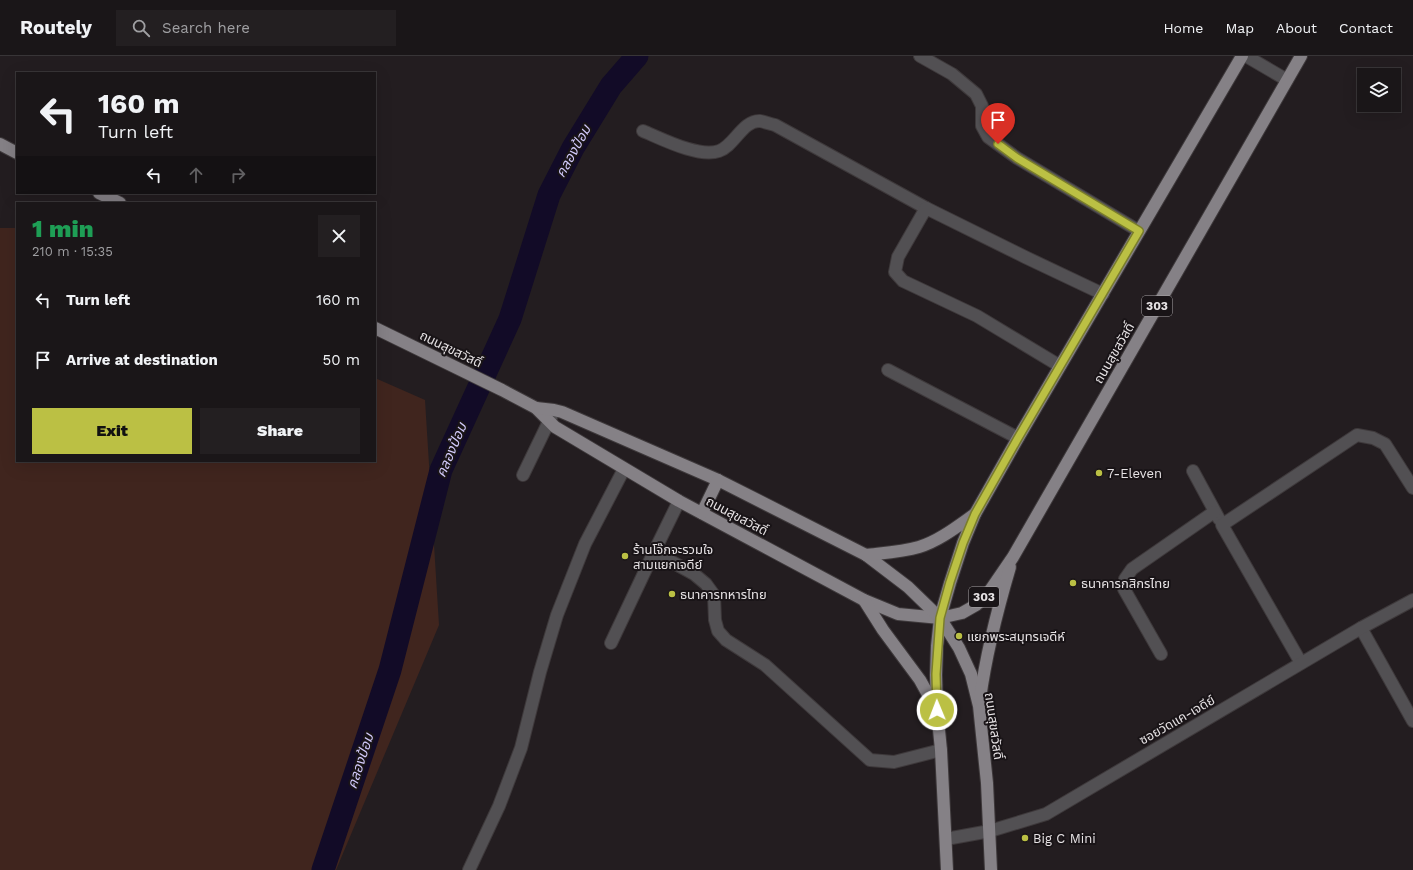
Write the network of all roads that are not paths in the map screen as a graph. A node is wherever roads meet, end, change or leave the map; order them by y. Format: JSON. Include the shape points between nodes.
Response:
{"nodes":[{"id":1,"x":920,"y":56,"type":"edge"},
{"id":2,"x":1242,"y":56,"type":"edge"},
{"id":3,"x":1246,"y":56,"type":"edge"},
{"id":4,"x":1300,"y":56,"type":"edge"},
{"id":5,"x":1287,"y":80,"type":"junction"},
{"id":6,"x":643,"y":131,"type":"dead end"},
{"id":7,"x":0,"y":144,"type":"edge"},
{"id":8,"x":16,"y":152,"type":"edge"},
{"id":9,"x":101,"y":194,"type":"edge"},
{"id":10,"x":118,"y":202,"type":"edge"},
{"id":11,"x":926,"y":208,"type":"junction"},
{"id":12,"x":1139,"y":231,"type":"junction"},
{"id":13,"x":1103,"y":294,"type":"junction"},
{"id":14,"x":376,"y":328,"type":"edge"},
{"id":15,"x":1060,"y":366,"type":"junction"},
{"id":16,"x":888,"y":370,"type":"dead end"},
{"id":17,"x":536,"y":408,"type":"junction"},
{"id":18,"x":558,"y":411,"type":"junction"},
{"id":19,"x":552,"y":424,"type":"junction"},
{"id":20,"x":1018,"y":438,"type":"junction"},
{"id":21,"x":624,"y":469,"type":"junction"},
{"id":22,"x":1193,"y":471,"type":"dead end"},
{"id":23,"x":523,"y":475,"type":"dead end"},
{"id":24,"x":718,"y":480,"type":"junction"},
{"id":25,"x":1413,"y":488,"type":"edge"},
{"id":26,"x":679,"y":501,"type":"junction"},
{"id":27,"x":1214,"y":512,"type":"junction"},
{"id":28,"x":702,"y":513,"type":"junction"},
{"id":29,"x":975,"y":514,"type":"junction"},
{"id":30,"x":1222,"y":525,"type":"junction"},
{"id":31,"x":654,"y":552,"type":"junction"},
{"id":32,"x":866,"y":555,"type":"junction"},
{"id":33,"x":1013,"y":557,"type":"junction"},
{"id":34,"x":864,"y":600,"type":"junction"},
{"id":35,"x":1413,"y":600,"type":"edge"},
{"id":36,"x":940,"y":618,"type":"junction"},
{"id":37,"x":1361,"y":628,"type":"junction"},
{"id":38,"x":611,"y":643,"type":"dead end"},
{"id":39,"x":1160,"y":654,"type":"dead end"},
{"id":40,"x":1301,"y":663,"type":"junction"},
{"id":41,"x":979,"y":706,"type":"junction"},
{"id":42,"x":937,"y":710,"type":"junction"},
{"id":43,"x":1413,"y":721,"type":"edge"},
{"id":44,"x":941,"y":750,"type":"junction"},
{"id":45,"x":990,"y":831,"type":"junction"},
{"id":46,"x":946,"y":839,"type":"junction"},
{"id":47,"x":469,"y":870,"type":"edge"},
{"id":48,"x":947,"y":870,"type":"edge"},
{"id":49,"x":991,"y":870,"type":"edge"}],
"edges":[{"from":1,"to":12,"type":"street","via":[[952,74],[976,94],[982,106],[982,126],[988,137],[1017,158]]},
{"from":2,"to":12,"type":"main road"},
{"from":3,"to":5,"type":"street"},
{"from":4,"to":5,"type":"main road","name":"ถนนสุขสวัสดิ์","number":"303"},
{"from":5,"to":33,"type":"main road","name":"ถนนสุขสวัสดิ์","number":"303"},
{"from":6,"to":11,"type":"street","via":[[699,153],[719,151],[731,143],[743,128],[758,121],[775,125]]},
{"from":7,"to":8,"type":"main road"},
{"from":9,"to":10,"type":"main road"},
{"from":11,"to":13,"type":"street"},
{"from":11,"to":15,"type":"street","via":[[898,257],[895,272],[899,277],[978,316]]},
{"from":12,"to":13,"type":"main road"},
{"from":13,"to":15,"type":"main road"},
{"from":14,"to":17,"type":"main road","name":"ถนนสุขสวัสดิ์"},
{"from":15,"to":20,"type":"main road"},
{"from":16,"to":20,"type":"street"},
{"from":17,"to":18,"type":"main road","name":"ถนนสุขสวัสดิ์"},
{"from":17,"to":19,"type":"main road","name":"ถนนสุขสวัสดิ์"},
{"from":18,"to":19,"type":"street"},
{"from":18,"to":24,"type":"main road","name":"ถนนสุขสวัสดิ์"},
{"from":19,"to":21,"type":"main road","name":"ถนนสุขสวัสดิ์","number":"303"},
{"from":19,"to":23,"type":"street"},
{"from":20,"to":29,"type":"main road"},
{"from":21,"to":26,"type":"main road","name":"ถนนสุขสวัสดิ์","number":"303"},
{"from":21,"to":47,"type":"street","via":[[585,544],[557,615],[521,748],[499,806]]},
{"from":22,"to":27,"type":"street"},
{"from":24,"to":28,"type":"main road"},
{"from":24,"to":32,"type":"main road","name":"ถนนสุขสวัสดิ์"},
{"from":25,"to":30,"type":"street","via":[[1385,444],[1373,438],[1357,435]]},
{"from":26,"to":28,"type":"main road","name":"ถนนสุขสวัสดิ์","number":"303"},
{"from":26,"to":31,"type":"street"},
{"from":27,"to":30,"type":"street"},
{"from":27,"to":39,"type":"street","via":[[1132,569],[1125,579],[1124,589]]},
{"from":28,"to":34,"type":"main road","name":"ถนนสุขสวัสดิ์","number":"303"},
{"from":29,"to":32,"type":"main road","via":[[946,534],[919,547]]},
{"from":29,"to":36,"type":"main road","via":[[963,543]]},
{"from":30,"to":40,"type":"street"},
{"from":31,"to":38,"type":"street"},
{"from":31,"to":44,"type":"street","via":[[694,574],[706,584],[714,594],[718,631],[726,640],[764,665],[870,760],[894,762]]},
{"from":32,"to":36,"type":"main road","name":"ถนนสุขสวัสดิ์","via":[[908,587]]},
{"from":33,"to":36,"type":"main road","name":"ถนนสุขสวัสดิ์","number":"303","via":[[976,605],[962,613]]},
{"from":33,"to":41,"type":"main road","via":[[996,614]]},
{"from":34,"to":36,"type":"main road","name":"ถนนสุขสวัสดิ์","number":"303","via":[[898,614]]},
{"from":34,"to":42,"type":"main road","via":[[920,680]]},
{"from":35,"to":37,"type":"street","name":"ซอยวัดแค-เจดีย์"},
{"from":36,"to":41,"type":"main road","name":"ถนนสุขสวัสดิ์","via":[[959,648]]},
{"from":36,"to":42,"type":"main road","via":[[936,674]]},
{"from":37,"to":40,"type":"street","name":"ซอยวัดแค-เจดีย์"},
{"from":37,"to":43,"type":"street"},
{"from":40,"to":45,"type":"street","name":"ซอยวัดแค-เจดีย์","via":[[1046,814]]},
{"from":41,"to":45,"type":"main road","name":"ถนนสุขสวัสดิ์"},
{"from":42,"to":44,"type":"main road"},
{"from":44,"to":46,"type":"main road"},
{"from":45,"to":46,"type":"street","name":"ซอยวัดแค-เจดีย์"},
{"from":45,"to":49,"type":"main road","name":"ถนนสุขสวัสดิ์"},
{"from":46,"to":48,"type":"main road"}]}
